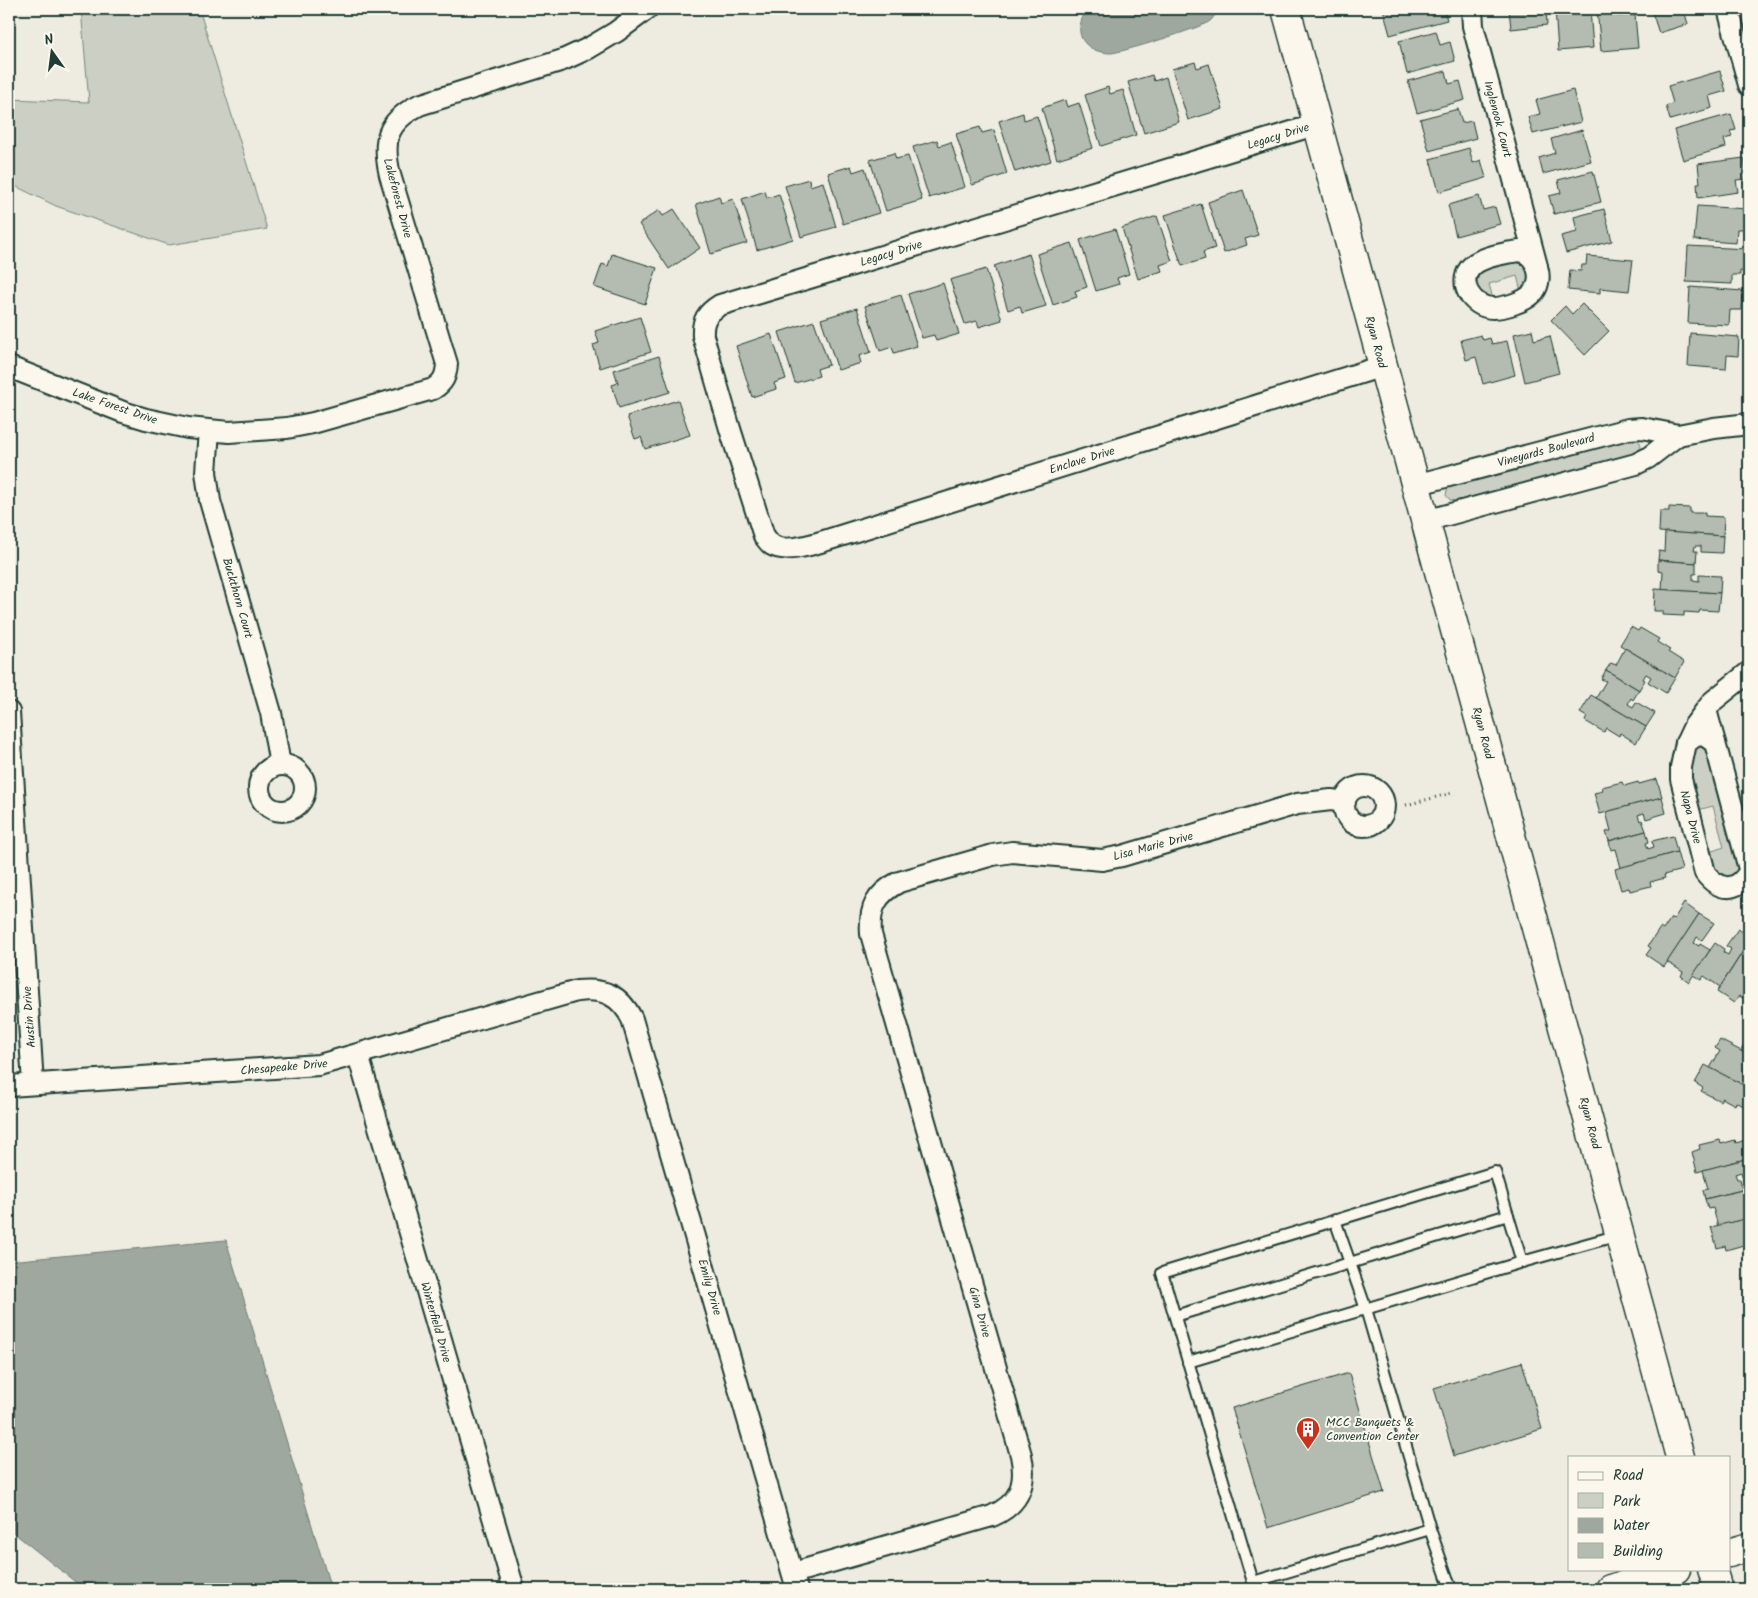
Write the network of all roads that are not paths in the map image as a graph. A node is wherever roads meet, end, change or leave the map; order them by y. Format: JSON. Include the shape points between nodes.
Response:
{"nodes":[{"id":1,"x":647,"y":9,"type":"edge"},
{"id":2,"x":1286,"y":9,"type":"edge"},
{"id":3,"x":1472,"y":9,"type":"edge"},
{"id":4,"x":1728,"y":9,"type":"edge"},
{"id":5,"x":1749,"y":85,"type":"edge"},
{"id":6,"x":1318,"y":124,"type":"junction"},
{"id":7,"x":1527,"y":229,"type":"junction"},
{"id":8,"x":1504,"y":254,"type":"junction"},
{"id":9,"x":1537,"y":266,"type":"junction"},
{"id":10,"x":1383,"y":366,"type":"junction"},
{"id":11,"x":9,"y":367,"type":"edge"},
{"id":12,"x":313,"y":423,"type":"joint"},
{"id":13,"x":1749,"y":424,"type":"edge"},
{"id":14,"x":209,"y":430,"type":"junction"},
{"id":15,"x":1678,"y":435,"type":"junction"},
{"id":16,"x":1415,"y":485,"type":"junction"},
{"id":17,"x":1425,"y":521,"type":"junction"},
{"id":18,"x":779,"y":547,"type":"joint"},
{"id":19,"x":1749,"y":672,"type":"edge"},
{"id":20,"x":1706,"y":710,"type":"junction"},
{"id":21,"x":9,"y":712,"type":"edge"},
{"id":22,"x":1686,"y":743,"type":"junction"},
{"id":23,"x":1715,"y":743,"type":"junction"},
{"id":24,"x":280,"y":765,"type":"dead end"},
{"id":25,"x":1345,"y":802,"type":"dead end"},
{"id":26,"x":1749,"y":871,"type":"edge"},
{"id":27,"x":1719,"y":886,"type":"junction"},
{"id":28,"x":1749,"y":896,"type":"edge"},
{"id":29,"x":878,"y":898,"type":"joint"},
{"id":30,"x":609,"y":994,"type":"joint"},
{"id":31,"x":358,"y":1055,"type":"junction"},
{"id":32,"x":33,"y":1084,"type":"junction"},
{"id":33,"x":9,"y":1086,"type":"edge"},
{"id":34,"x":1508,"y":1215,"type":"junction"},
{"id":35,"x":1335,"y":1220,"type":"junction"},
{"id":36,"x":1620,"y":1235,"type":"junction"},
{"id":37,"x":1522,"y":1262,"type":"junction"},
{"id":38,"x":1350,"y":1263,"type":"junction"},
{"id":39,"x":1366,"y":1309,"type":"junction"},
{"id":40,"x":1175,"y":1316,"type":"junction"},
{"id":41,"x":1188,"y":1362,"type":"junction"},
{"id":42,"x":1680,"y":1456,"type":"edge"},
{"id":43,"x":1430,"y":1529,"type":"junction"},
{"id":44,"x":1749,"y":1547,"type":"edge"},
{"id":45,"x":1730,"y":1553,"type":"edge"},
{"id":46,"x":1673,"y":1570,"type":"edge"},
{"id":47,"x":1712,"y":1570,"type":"edge"},
{"id":48,"x":795,"y":1581,"type":"edge"},
{"id":49,"x":514,"y":1589,"type":"edge"},
{"id":50,"x":1451,"y":1589,"type":"edge"},
{"id":51,"x":1610,"y":1589,"type":"edge"},
{"id":52,"x":1718,"y":1589,"type":"edge"}],
"edges":[{"from":1,"to":12,"type":"street","name":"Lakeforest Drive","via":[[616,32],[572,56],[419,106],[395,122],[389,132],[386,159],[447,364],[446,375],[442,383],[433,389]]},
{"from":2,"to":6,"type":"main road","name":"Ryan Road"},
{"from":3,"to":7,"type":"street","name":"Inglenook Court","via":[[1473,26]]},
{"from":4,"to":5,"type":"street"},
{"from":6,"to":10,"type":"main road","name":"Ryan Road"},
{"from":6,"to":18,"type":"street","name":"Legacy Drive","via":[[711,310],[705,317],[703,336],[764,536],[771,545]]},
{"from":7,"to":8,"type":"street","name":"Inglenook Court","via":[[1523,240]]},
{"from":7,"to":9,"type":"street","name":"Inglenook Court"},
{"from":8,"to":9,"type":"street","name":"Inglenook Court","via":[[1526,252]]},
{"from":8,"to":9,"type":"street","name":"Inglenook Court","via":[[1478,261],[1465,277],[1471,299],[1486,308],[1530,296],[1536,287]]},
{"from":10,"to":16,"type":"main road","name":"Ryan Road"},
{"from":10,"to":18,"type":"street","name":"Enclave Drive","via":[[801,548]]},
{"from":11,"to":14,"type":"street","name":"Lake Forest Drive","via":[[138,417]]},
{"from":12,"to":14,"type":"street","name":"Lake Forest Drive","via":[[258,431]]},
{"from":13,"to":15,"type":"street","name":"Vineyards Boulevard"},
{"from":14,"to":24,"type":"street","name":"Buckthorn Court","via":[[206,472],[210,501],[271,713]]},
{"from":15,"to":16,"type":"street","name":"Vineyards Boulevard","via":[[1642,428],[1628,429]]},
{"from":15,"to":17,"type":"street","name":"Vineyards Boulevard","via":[[1636,464]]},
{"from":16,"to":17,"type":"main road","name":"Ryan Road"},
{"from":17,"to":36,"type":"main road","name":"Ryan Road"},
{"from":19,"to":20,"type":"street","name":"Napa Drive"},
{"from":20,"to":22,"type":"street","name":"Napa Drive"},
{"from":20,"to":23,"type":"street"},
{"from":21,"to":32,"type":"street","name":"Austin Drive"},
{"from":22,"to":23,"type":"street","via":[[1700,734]]},
{"from":22,"to":27,"type":"street","name":"Napa Drive","via":[[1681,779],[1706,873]]},
{"from":23,"to":26,"type":"street"},
{"from":25,"to":29,"type":"street","name":"Lisa Marie Drive","via":[[1331,800],[1297,804],[1102,860],[1030,852],[993,855],[915,876],[887,888]]},
{"from":26,"to":27,"type":"street","via":[[1740,884]]},
{"from":27,"to":28,"type":"street"},
{"from":29,"to":48,"type":"street","name":"Gina Drive","via":[[872,910],[871,934],[1021,1455],[1023,1481],[1014,1502],[1004,1511]]},
{"from":30,"to":31,"type":"street","name":"Chesapeake Drive","via":[[600,990],[577,991]]},
{"from":30,"to":48,"type":"street","name":"Emily Drive","via":[[618,999],[632,1019]]},
{"from":31,"to":32,"type":"street","name":"Chesapeake Drive","via":[[301,1067]]},
{"from":31,"to":49,"type":"street","name":"Winterfield Drive"},
{"from":32,"to":33,"type":"street","name":"Chesapeake Drive"},
{"from":34,"to":35,"type":"lane","via":[[1495,1172]]},
{"from":34,"to":37,"type":"lane"},
{"from":34,"to":38,"type":"lane"},
{"from":35,"to":38,"type":"lane"},
{"from":35,"to":40,"type":"lane","via":[[1162,1273]]},
{"from":36,"to":37,"type":"lane"},
{"from":36,"to":42,"type":"main road","name":"Ryan Road"},
{"from":37,"to":39,"type":"lane"},
{"from":38,"to":39,"type":"lane"},
{"from":38,"to":40,"type":"lane"},
{"from":39,"to":41,"type":"lane"},
{"from":39,"to":43,"type":"lane"},
{"from":40,"to":41,"type":"lane"},
{"from":41,"to":43,"type":"lane","via":[[1252,1582]]},
{"from":43,"to":50,"type":"lane"},
{"from":44,"to":45,"type":"main road"},
{"from":46,"to":51,"type":"main road"},
{"from":47,"to":52,"type":"main road"}]}
